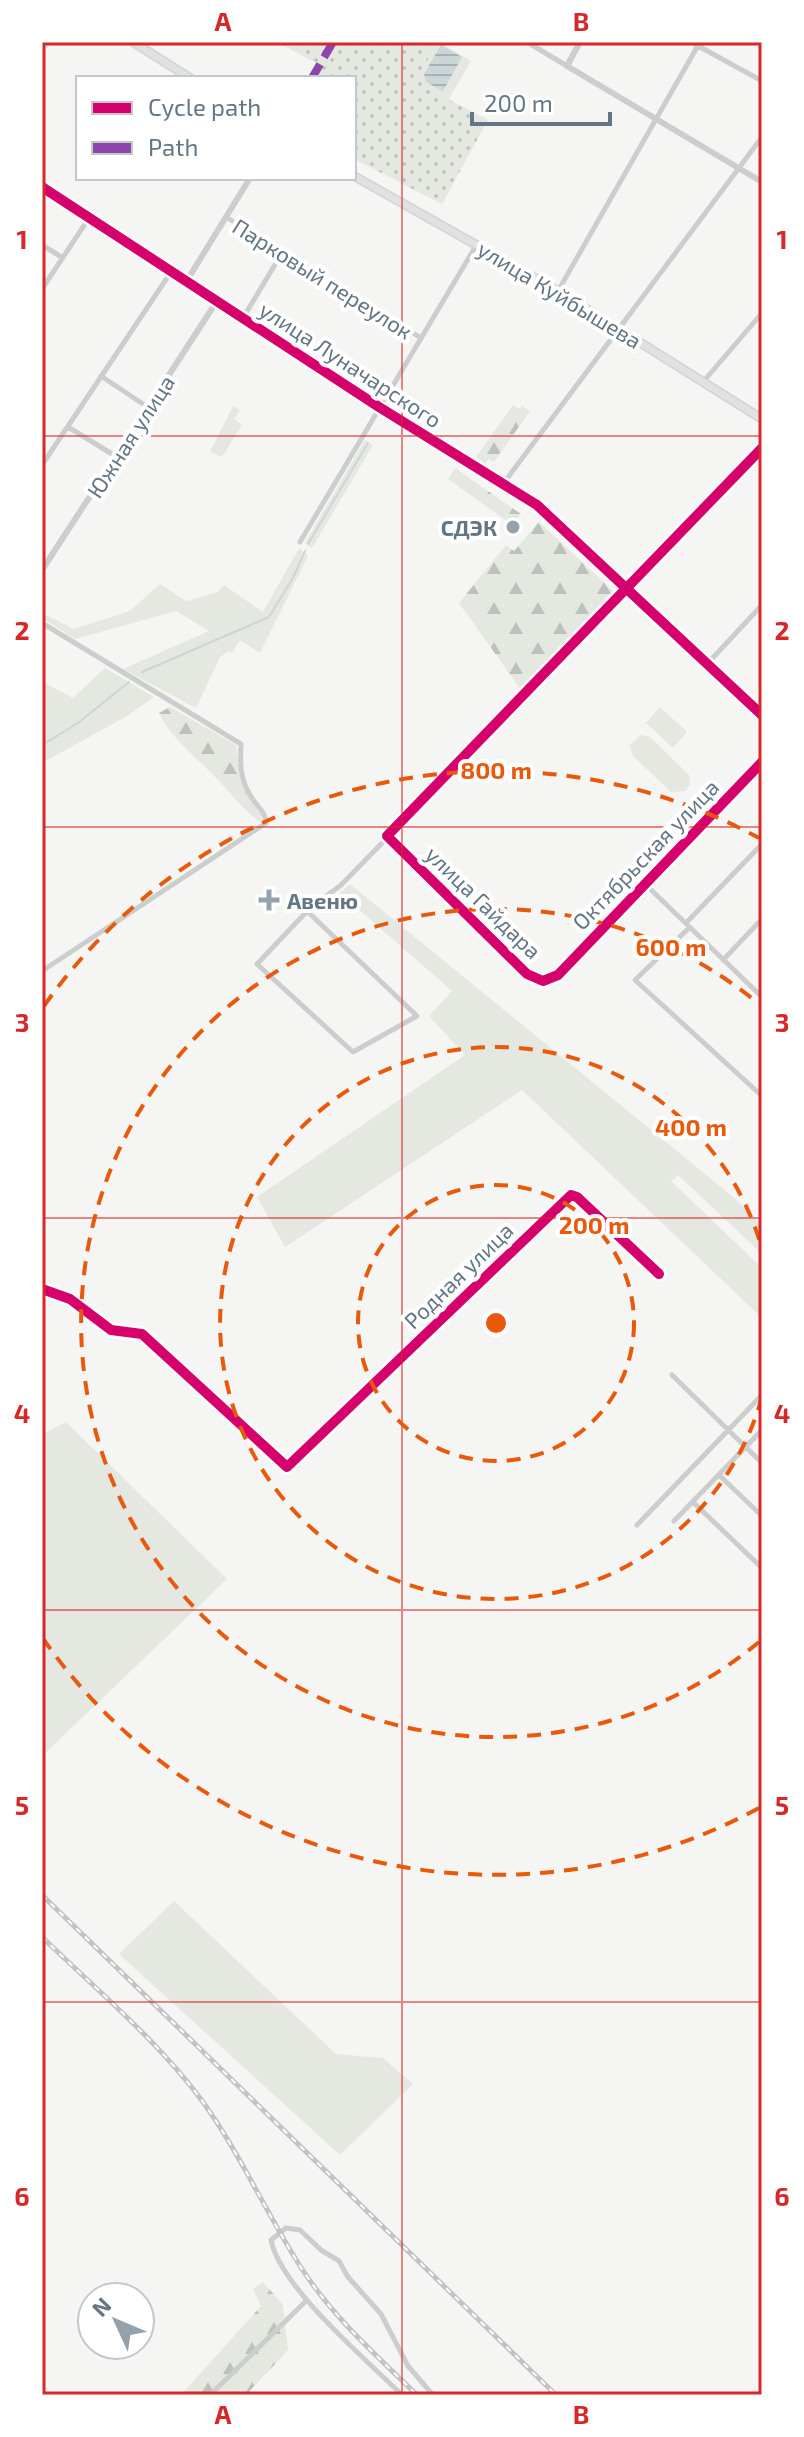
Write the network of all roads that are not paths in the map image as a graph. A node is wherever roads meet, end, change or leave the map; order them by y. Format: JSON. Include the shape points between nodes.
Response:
{"nodes":[{"id":1,"x":133,"y":42,"type":"edge"},
{"id":2,"x":527,"y":42,"type":"edge"},
{"id":3,"x":580,"y":42,"type":"edge"},
{"id":4,"x":691,"y":42,"type":"edge"},
{"id":5,"x":699,"y":44,"type":"edge"},
{"id":6,"x":567,"y":66,"type":"junction"},
{"id":7,"x":187,"y":76,"type":"edge"},
{"id":8,"x":762,"y":81,"type":"edge"},
{"id":9,"x":656,"y":119,"type":"junction"},
{"id":10,"x":762,"y":137,"type":"edge"},
{"id":11,"x":739,"y":169,"type":"junction"},
{"id":12,"x":356,"y":177,"type":"edge"},
{"id":13,"x":249,"y":180,"type":"edge"},
{"id":14,"x":762,"y":182,"type":"edge"},
{"id":15,"x":42,"y":187,"type":"edge"},
{"id":16,"x":226,"y":217,"type":"junction"},
{"id":17,"x":89,"y":218,"type":"junction"},
{"id":18,"x":477,"y":244,"type":"junction"},
{"id":19,"x":42,"y":245,"type":"edge"},
{"id":20,"x":282,"y":253,"type":"junction"},
{"id":21,"x":63,"y":258,"type":"junction"},
{"id":22,"x":171,"y":272,"type":"junction"},
{"id":23,"x":186,"y":282,"type":"junction"},
{"id":24,"x":42,"y":289,"type":"edge"},
{"id":25,"x":558,"y":291,"type":"junction"},
{"id":26,"x":217,"y":301,"type":"junction"},
{"id":27,"x":762,"y":313,"type":"edge"},
{"id":28,"x":243,"y":318,"type":"junction"},
{"id":29,"x":619,"y":329,"type":"junction"},
{"id":30,"x":421,"y":338,"type":"junction"},
{"id":31,"x":101,"y":376,"type":"junction"},
{"id":32,"x":703,"y":382,"type":"junction"},
{"id":33,"x":379,"y":407,"type":"junction"},
{"id":34,"x":149,"y":408,"type":"junction"},
{"id":35,"x":762,"y":419,"type":"edge"},
{"id":36,"x":68,"y":427,"type":"junction"},
{"id":37,"x":762,"y":448,"type":"edge"},
{"id":38,"x":117,"y":457,"type":"junction"},
{"id":39,"x":42,"y":465,"type":"edge"},
{"id":40,"x":503,"y":484,"type":"junction"},
{"id":41,"x":300,"y":542,"type":"dead end"},
{"id":42,"x":42,"y":570,"type":"edge"},
{"id":43,"x":627,"y":589,"type":"junction"},
{"id":44,"x":762,"y":605,"type":"edge"},
{"id":45,"x":42,"y":623,"type":"edge"},
{"id":46,"x":708,"y":663,"type":"junction"},
{"id":47,"x":762,"y":715,"type":"edge"},
{"id":48,"x":762,"y":762,"type":"edge"},
{"id":49,"x":388,"y":837,"type":"junction"},
{"id":50,"x":762,"y":844,"type":"edge"},
{"id":51,"x":644,"y":883,"type":"junction"},
{"id":52,"x":307,"y":911,"type":"junction"},
{"id":53,"x":762,"y":919,"type":"edge"},
{"id":54,"x":688,"y":925,"type":"junction"},
{"id":55,"x":723,"y":960,"type":"junction"},
{"id":56,"x":42,"y":971,"type":"edge"},
{"id":57,"x":558,"y":975,"type":"joint"},
{"id":58,"x":762,"y":997,"type":"edge"},
{"id":59,"x":762,"y":1096,"type":"edge"},
{"id":60,"x":659,"y":1274,"type":"dead end"},
{"id":61,"x":42,"y":1289,"type":"edge"},
{"id":62,"x":672,"y":1375,"type":"dead end"},
{"id":63,"x":762,"y":1395,"type":"edge"},
{"id":64,"x":762,"y":1430,"type":"edge"},
{"id":65,"x":728,"y":1431,"type":"junction"},
{"id":66,"x":745,"y":1447,"type":"junction"},
{"id":67,"x":762,"y":1463,"type":"edge"},
{"id":68,"x":719,"y":1475,"type":"junction"},
{"id":69,"x":693,"y":1502,"type":"junction"},
{"id":70,"x":762,"y":1516,"type":"edge"},
{"id":71,"x":674,"y":1521,"type":"dead end"},
{"id":72,"x":637,"y":1525,"type":"dead end"},
{"id":73,"x":762,"y":1568,"type":"edge"},
{"id":74,"x":306,"y":2301,"type":"junction"},
{"id":75,"x":210,"y":2395,"type":"edge"},
{"id":76,"x":402,"y":2395,"type":"edge"},
{"id":77,"x":433,"y":2395,"type":"edge"}],
"edges":[{"from":1,"to":7,"type":"main road"},
{"from":2,"to":6,"type":"street"},
{"from":3,"to":6,"type":"street"},
{"from":4,"to":5,"type":"street"},
{"from":5,"to":8,"type":"street"},
{"from":5,"to":9,"type":"street"},
{"from":6,"to":9,"type":"street"},
{"from":9,"to":11,"type":"street"},
{"from":9,"to":25,"type":"street"},
{"from":10,"to":11,"type":"street"},
{"from":11,"to":14,"type":"street"},
{"from":11,"to":29,"type":"street"},
{"from":12,"to":18,"type":"main road","name":"улица Куйбышева"},
{"from":13,"to":16,"type":"street"},
{"from":15,"to":17,"type":"street","name":"улица Луначарского"},
{"from":16,"to":20,"type":"street","name":"Парковый переулок"},
{"from":16,"to":23,"type":"street"},
{"from":17,"to":21,"type":"street"},
{"from":17,"to":22,"type":"street","name":"улица Луначарского"},
{"from":18,"to":25,"type":"main road","name":"улица Куйбышева"},
{"from":18,"to":30,"type":"street"},
{"from":19,"to":21,"type":"street"},
{"from":20,"to":28,"type":"street"},
{"from":20,"to":30,"type":"street","name":"Парковый переулок"},
{"from":21,"to":24,"type":"street"},
{"from":22,"to":23,"type":"street","name":"улица Луначарского"},
{"from":22,"to":31,"type":"street"},
{"from":23,"to":26,"type":"street","name":"улица Луначарского"},
{"from":25,"to":29,"type":"main road","name":"улица Куйбышева"},
{"from":26,"to":28,"type":"street","name":"улица Луначарского"},
{"from":26,"to":34,"type":"street","name":"Южная улица"},
{"from":27,"to":32,"type":"street"},
{"from":28,"to":33,"type":"street","name":"улица Луначарского"},
{"from":29,"to":32,"type":"main road","name":"улица Куйбышева"},
{"from":29,"to":40,"type":"street"},
{"from":30,"to":33,"type":"street"},
{"from":31,"to":34,"type":"street"},
{"from":31,"to":36,"type":"street"},
{"from":32,"to":35,"type":"main road","name":"улица Куйбышева"},
{"from":33,"to":40,"type":"street","name":"улица Луначарского"},
{"from":33,"to":41,"type":"street"},
{"from":34,"to":38,"type":"street","name":"Южная улица"},
{"from":36,"to":38,"type":"street"},
{"from":36,"to":39,"type":"street"},
{"from":37,"to":43,"type":"street"},
{"from":38,"to":42,"type":"street","name":"Южная улица"},
{"from":40,"to":43,"type":"street","name":"улица Луначарского","via":[[543,510]]},
{"from":43,"to":46,"type":"street","name":"улица Луначарского"},
{"from":43,"to":49,"type":"street"},
{"from":44,"to":46,"type":"street"},
{"from":45,"to":56,"type":"street","via":[[241,744],[241,776],[266,823]]},
{"from":46,"to":47,"type":"street","name":"улица Луначарского"},
{"from":48,"to":51,"type":"street","name":"Октябрьская улица"},
{"from":49,"to":52,"type":"street"},
{"from":49,"to":57,"type":"street","name":"улица Гайдара","via":[[527,974],[543,981]]},
{"from":50,"to":54,"type":"street"},
{"from":51,"to":54,"type":"street"},
{"from":51,"to":57,"type":"street","name":"Октябрьская улица"},
{"from":52,"to":52,"type":"street","via":[[417,1014],[417,1016],[353,1052],[257,964]]},
{"from":53,"to":55,"type":"street"},
{"from":54,"to":55,"type":"street"},
{"from":54,"to":59,"type":"street","via":[[635,980]]},
{"from":55,"to":58,"type":"street"},
{"from":60,"to":61,"type":"street","name":"Родная улица","via":[[571,1195],[287,1467],[149,1339],[111,1330],[70,1299]]},
{"from":62,"to":65,"type":"street"},
{"from":63,"to":65,"type":"street"},
{"from":64,"to":66,"type":"street"},
{"from":65,"to":66,"type":"street"},
{"from":65,"to":72,"type":"street"},
{"from":66,"to":67,"type":"street"},
{"from":66,"to":68,"type":"street"},
{"from":68,"to":69,"type":"street"},
{"from":68,"to":70,"type":"street"},
{"from":69,"to":71,"type":"street"},
{"from":69,"to":73,"type":"street"},
{"from":74,"to":75,"type":"street"},
{"from":74,"to":76,"type":"street"},
{"from":74,"to":77,"type":"street","via":[[273,2251],[271,2240],[286,2228],[300,2230],[339,2261]]}]}
